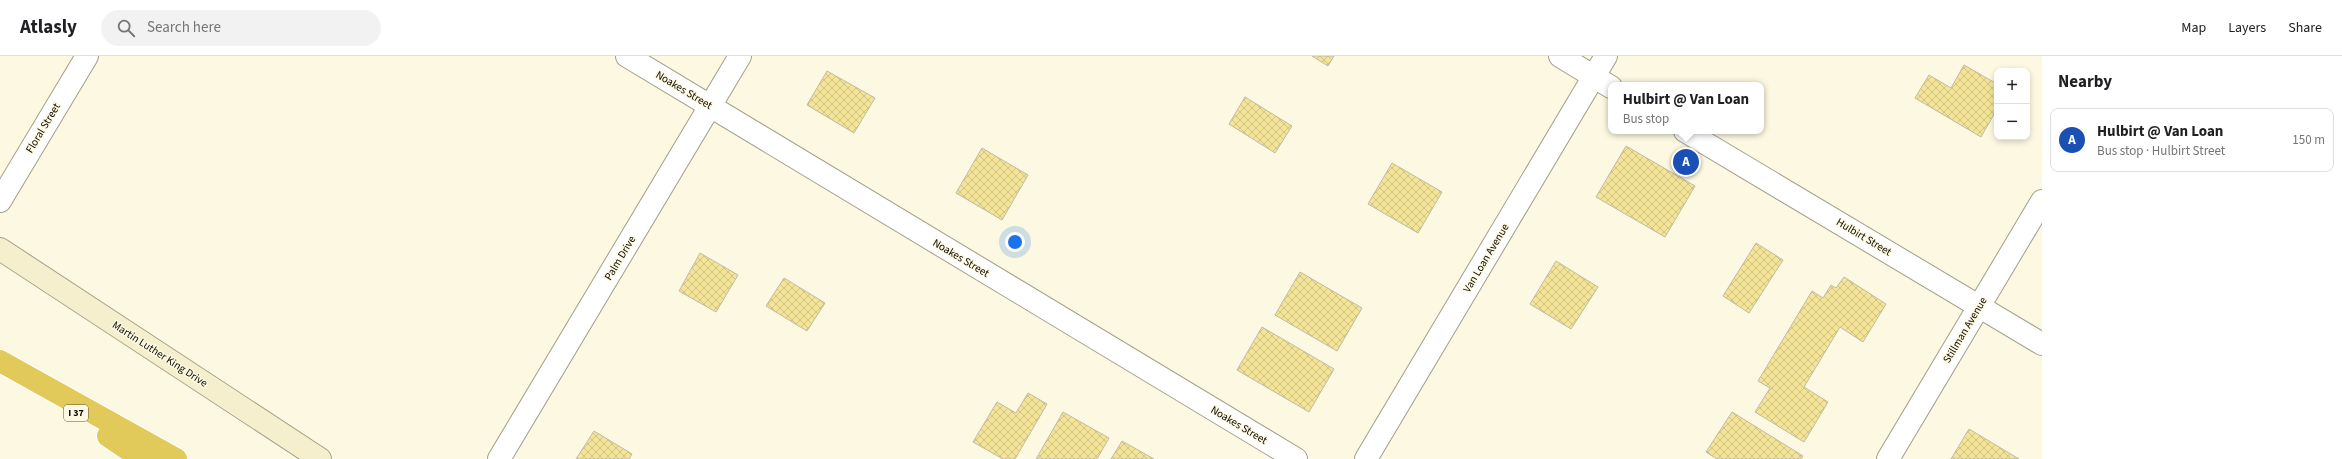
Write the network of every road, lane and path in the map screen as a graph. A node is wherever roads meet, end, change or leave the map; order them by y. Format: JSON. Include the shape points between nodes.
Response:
{"nodes":[{"id":1,"x":87,"y":56,"type":"edge"},
{"id":2,"x":627,"y":56,"type":"edge"},
{"id":3,"x":740,"y":56,"type":"edge"},
{"id":4,"x":1560,"y":56,"type":"edge"},
{"id":5,"x":1606,"y":56,"type":"edge"},
{"id":6,"x":1603,"y":82,"type":"edge"},
{"id":7,"x":710,"y":106,"type":"junction"},
{"id":8,"x":1690,"y":134,"type":"edge"},
{"id":9,"x":0,"y":201,"type":"edge"},
{"id":10,"x":2042,"y":201,"type":"edge"},
{"id":11,"x":0,"y":249,"type":"edge"},
{"id":12,"x":1979,"y":306,"type":"junction"},
{"id":13,"x":2042,"y":344,"type":"edge"},
{"id":14,"x":5,"y":364,"type":"edge"},
{"id":15,"x":142,"y":459,"type":"edge"},
{"id":16,"x":176,"y":459,"type":"edge"},
{"id":17,"x":320,"y":459,"type":"edge"},
{"id":18,"x":499,"y":459,"type":"edge"},
{"id":19,"x":1296,"y":459,"type":"edge"},
{"id":20,"x":1366,"y":459,"type":"edge"},
{"id":21,"x":1888,"y":459,"type":"edge"}],
"edges":[{"from":1,"to":9,"type":"street","name":"Floral Street"},
{"from":2,"to":7,"type":"street","name":"Noakes Street"},
{"from":3,"to":7,"type":"street","name":"Palm Drive"},
{"from":4,"to":6,"type":"street"},
{"from":5,"to":6,"type":"street","name":"Van Loan Avenue"},
{"from":6,"to":20,"type":"street","name":"Van Loan Avenue"},
{"from":7,"to":18,"type":"street","name":"Palm Drive"},
{"from":7,"to":19,"type":"street","name":"Noakes Street"},
{"from":8,"to":12,"type":"street","name":"Hulbirt Street"},
{"from":10,"to":12,"type":"street","name":"Stillman Avenue"},
{"from":11,"to":17,"type":"main road","name":"Martin Luther King Drive"},
{"from":12,"to":13,"type":"street","name":"Hulbirt Street"},
{"from":12,"to":21,"type":"street","name":"Stillman Avenue"},
{"from":14,"to":15,"type":"highway","number":"I 37"},
{"from":14,"to":16,"type":"highway"}]}
